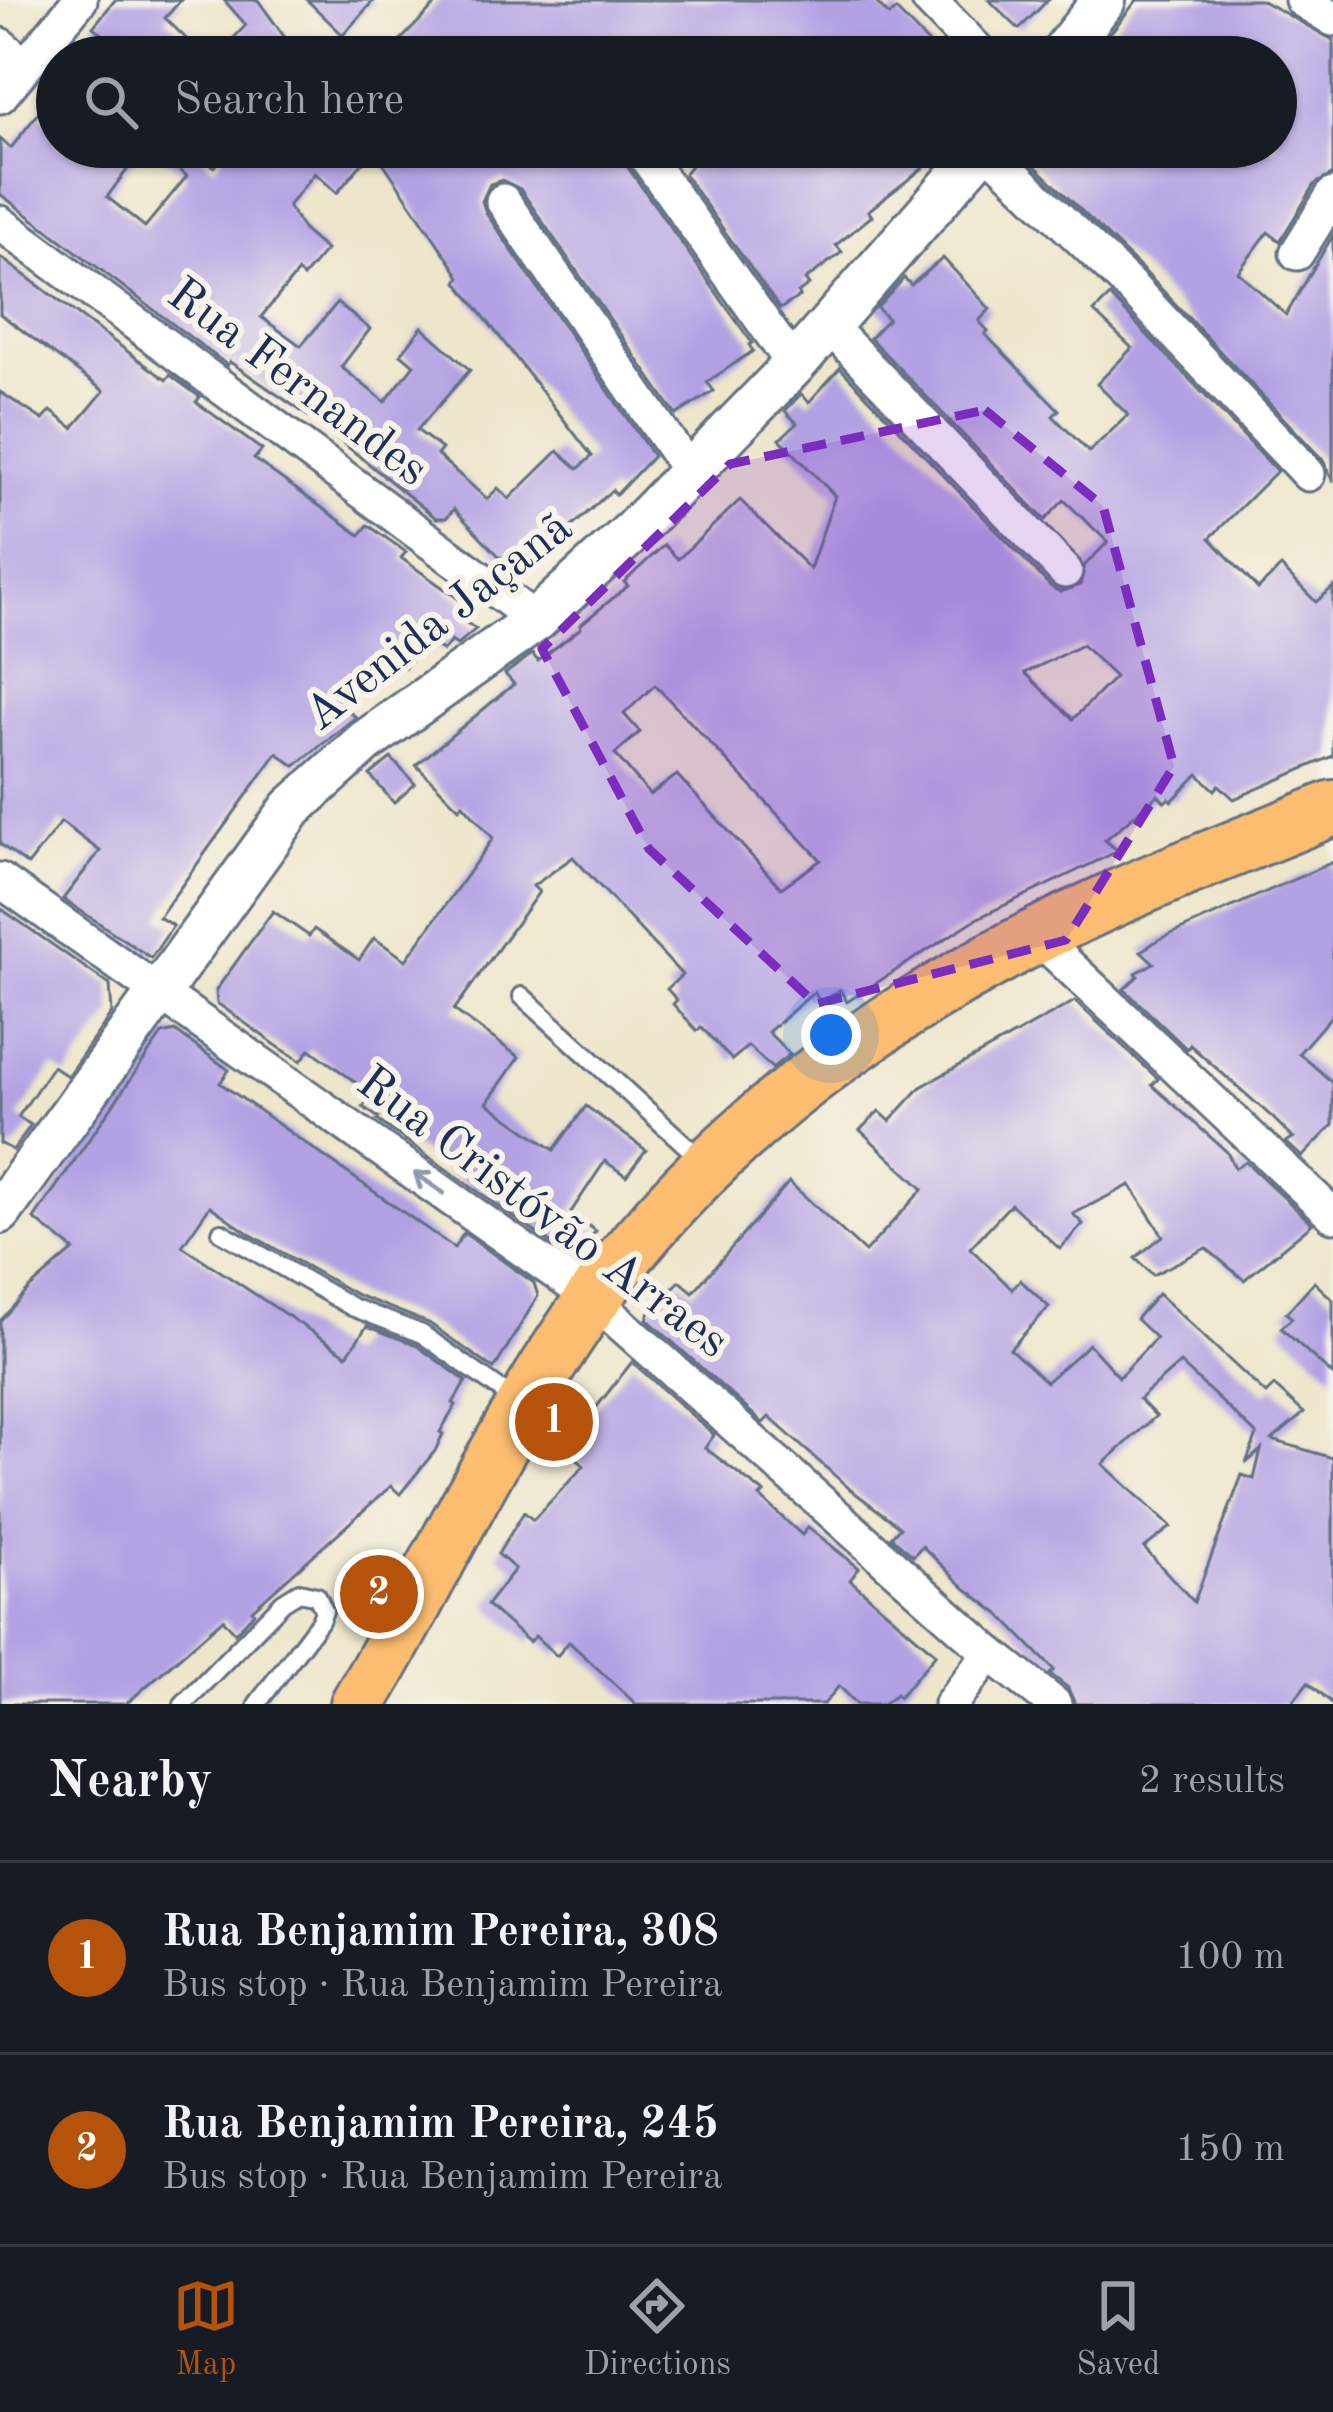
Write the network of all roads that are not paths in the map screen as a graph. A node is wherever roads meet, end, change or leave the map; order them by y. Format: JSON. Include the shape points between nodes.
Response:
{"nodes":[{"id":1,"x":80,"y":0,"type":"edge"},
{"id":2,"x":929,"y":0,"type":"edge"},
{"id":3,"x":1104,"y":0,"type":"edge"},
{"id":4,"x":1302,"y":0,"type":"edge"},
{"id":5,"x":1333,"y":19,"type":"edge"},
{"id":6,"x":36,"y":36,"type":"edge"},
{"id":7,"x":36,"y":36,"type":"edge"},
{"id":8,"x":964,"y":36,"type":"edge"},
{"id":9,"x":1076,"y":36,"type":"edge"},
{"id":10,"x":12,"y":56,"type":"edge"},
{"id":11,"x":0,"y":96,"type":"edge"},
{"id":12,"x":654,"y":168,"type":"edge"},
{"id":13,"x":967,"y":168,"type":"edge"},
{"id":14,"x":1007,"y":168,"type":"edge"},
{"id":15,"x":1333,"y":195,"type":"edge"},
{"id":16,"x":503,"y":201,"type":"dead end"},
{"id":17,"x":0,"y":223,"type":"edge"},
{"id":18,"x":1297,"y":254,"type":"dead end"},
{"id":19,"x":829,"y":326,"type":"junction"},
{"id":20,"x":794,"y":365,"type":"junction"},
{"id":21,"x":691,"y":473,"type":"junction"},
{"id":22,"x":1308,"y":474,"type":"dead end"},
{"id":23,"x":1065,"y":572,"type":"dead end"},
{"id":24,"x":536,"y":620,"type":"junction"},
{"id":25,"x":1333,"y":808,"type":"edge"},
{"id":26,"x":0,"y":880,"type":"edge"},
{"id":27,"x":1038,"y":937,"type":"junction"},
{"id":28,"x":157,"y":990,"type":"junction"},
{"id":29,"x":522,"y":997,"type":"dead end"},
{"id":30,"x":707,"y":1165,"type":"junction"},
{"id":31,"x":0,"y":1212,"type":"edge"},
{"id":32,"x":1333,"y":1215,"type":"edge"},
{"id":33,"x":221,"y":1232,"type":"dead end"},
{"id":34,"x":593,"y":1299,"type":"junction"},
{"id":35,"x":525,"y":1407,"type":"junction"},
{"id":36,"x":990,"y":1653,"type":"junction"},
{"id":37,"x":266,"y":1701,"type":"edge"},
{"id":38,"x":183,"y":1704,"type":"edge"},
{"id":39,"x":358,"y":1704,"type":"edge"},
{"id":40,"x":951,"y":1704,"type":"edge"},
{"id":41,"x":1054,"y":1704,"type":"edge"}],
"edges":[{"from":1,"to":6,"type":"street"},
{"from":2,"to":8,"type":"street"},
{"from":3,"to":9,"type":"street"},
{"from":4,"to":5,"type":"street"},
{"from":7,"to":10,"type":"street"},
{"from":10,"to":11,"type":"street"},
{"from":12,"to":20,"type":"street"},
{"from":13,"to":19,"type":"street","name":"Avenida Jaçanã"},
{"from":14,"to":22,"type":"street"},
{"from":15,"to":18,"type":"street"},
{"from":16,"to":21,"type":"street"},
{"from":17,"to":24,"type":"street","name":"Rua Fernandes"},
{"from":19,"to":20,"type":"street","name":"Avenida Jaçanã"},
{"from":19,"to":23,"type":"street"},
{"from":20,"to":21,"type":"street","name":"Avenida Jaçanã"},
{"from":21,"to":24,"type":"street","name":"Avenida Jaçanã"},
{"from":24,"to":28,"type":"street","name":"Avenida Jaçanã","via":[[364,742],[292,808]]},
{"from":25,"to":27,"type":"main road"},
{"from":26,"to":28,"type":"street","name":"Rua Cristóvão Arraes"},
{"from":27,"to":30,"type":"main road","via":[[844,1051]]},
{"from":27,"to":32,"type":"street"},
{"from":28,"to":31,"type":"street","name":"Avenida Jaçanã"},
{"from":34,"to":28,"type":"street","name":"Rua Cristóvão Arraes","one_way":true},
{"from":29,"to":30,"type":"lane"},
{"from":30,"to":34,"type":"main road"},
{"from":33,"to":35,"type":"lane","via":[[352,1307],[422,1334]]},
{"from":34,"to":35,"type":"main road"},
{"from":34,"to":36,"type":"street","name":"Rua Cristóvão Arraes"},
{"from":35,"to":39,"type":"main road"},
{"from":36,"to":40,"type":"street"},
{"from":36,"to":41,"type":"street","name":"Rua Cristóvão Arraes"},
{"from":37,"to":38,"type":"lane","via":[[324,1611],[308,1592],[292,1595]]}]}
